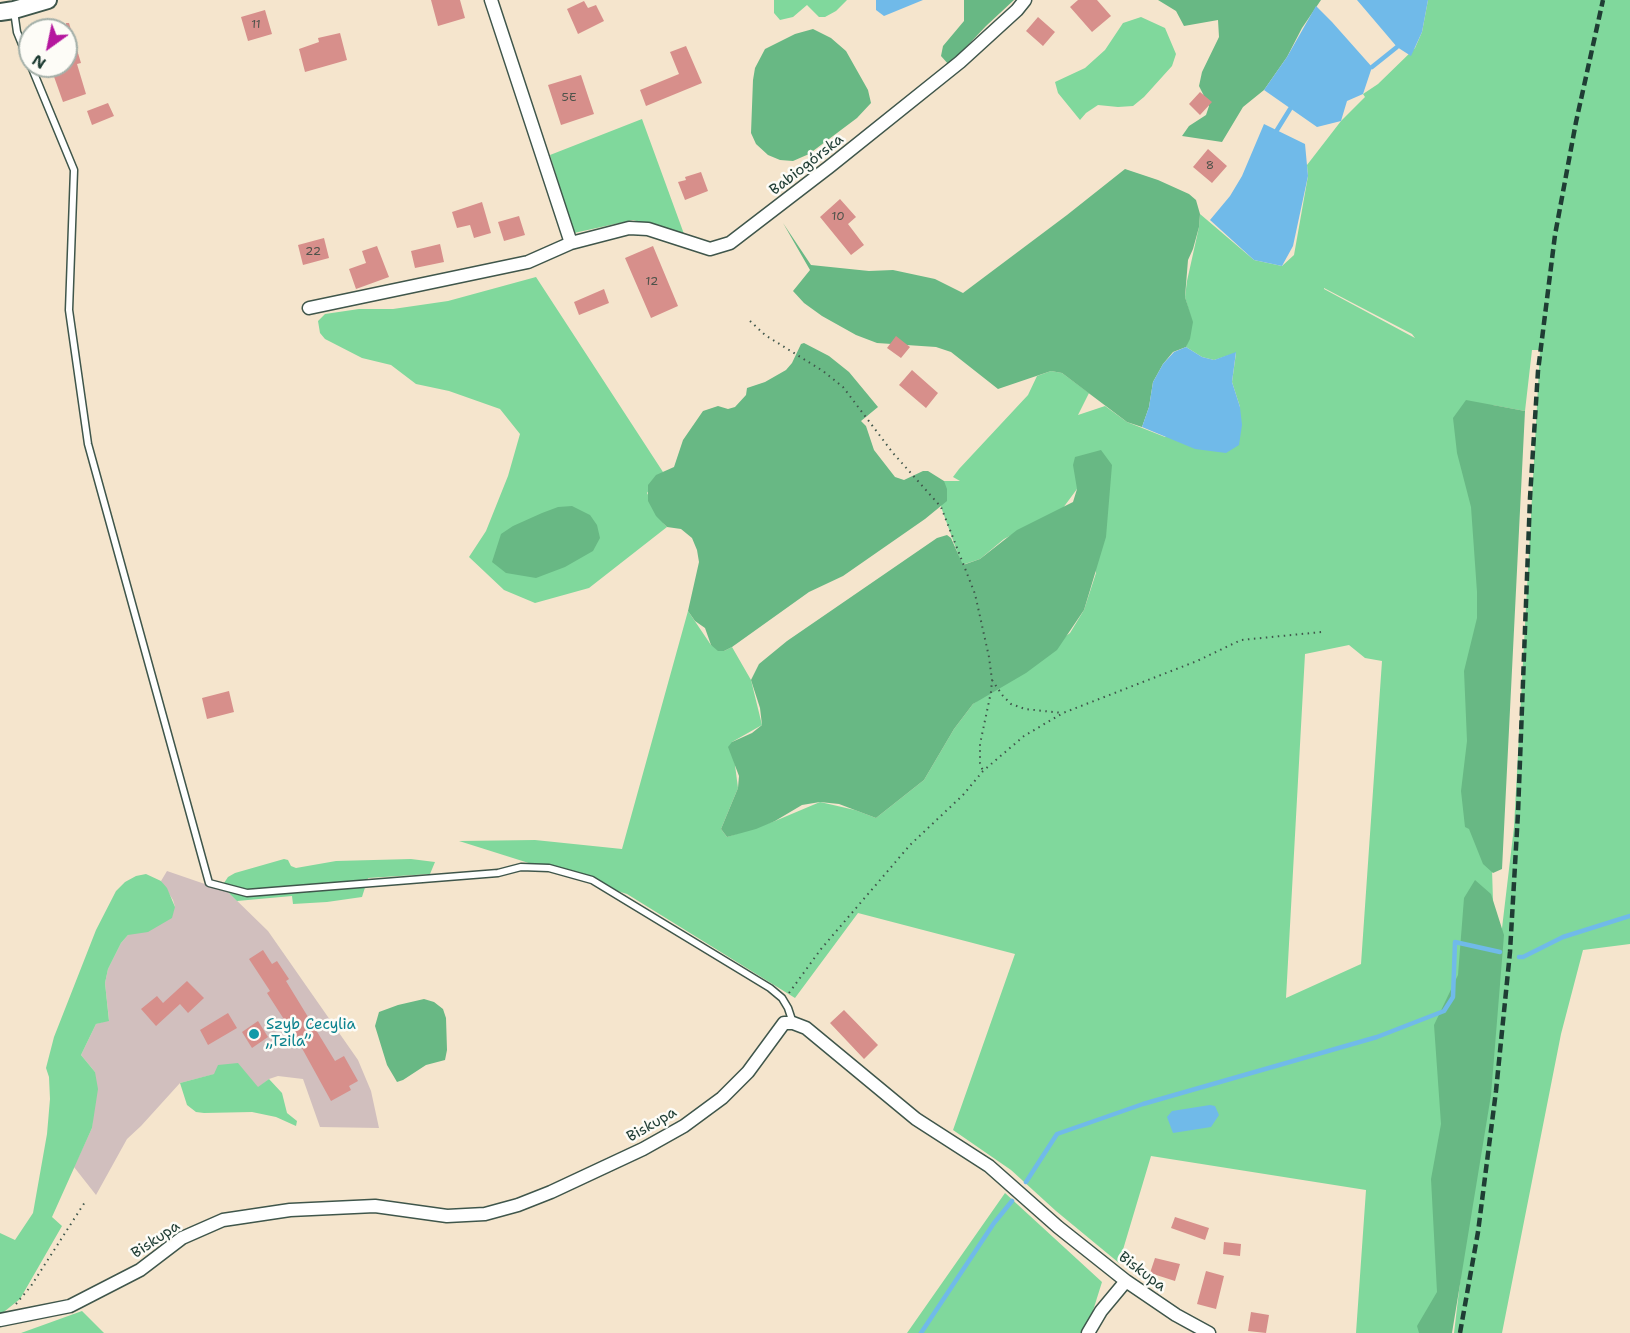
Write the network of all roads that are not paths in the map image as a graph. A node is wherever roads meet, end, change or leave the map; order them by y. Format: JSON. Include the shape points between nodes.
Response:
{"nodes":[{"id":1,"x":48,"y":0,"type":"edge"},
{"id":2,"x":491,"y":0,"type":"edge"},
{"id":3,"x":1025,"y":0,"type":"edge"},
{"id":4,"x":7,"y":11,"type":"edge"},
{"id":5,"x":18,"y":35,"type":"edge"},
{"id":6,"x":35,"y":78,"type":"edge"},
{"id":7,"x":571,"y":243,"type":"junction"},
{"id":8,"x":309,"y":308,"type":"dead end"},
{"id":9,"x":793,"y":1023,"type":"junction"},
{"id":10,"x":1126,"y":1281,"type":"junction"},
{"id":11,"x":2,"y":1319,"type":"edge"},
{"id":12,"x":1088,"y":1333,"type":"edge"},
{"id":13,"x":1209,"y":1333,"type":"edge"}],
"edges":[{"from":1,"to":4,"type":"street"},
{"from":2,"to":7,"type":"street"},
{"from":3,"to":7,"type":"street","name":"Babiogórska","via":[[960,62],[730,243],[710,249],[648,229],[629,228]]},
{"from":4,"to":5,"type":"lane"},
{"from":6,"to":9,"type":"lane","via":[[74,170],[69,309],[88,444],[209,883],[247,893],[498,873],[521,867],[549,868],[592,880],[770,988],[782,998]]},
{"from":7,"to":8,"type":"street","name":"Babiogórska","via":[[528,262]]},
{"from":9,"to":10,"type":"street","name":"Biskupa","via":[[806,1028],[916,1119],[989,1166]]},
{"from":9,"to":11,"type":"street","name":"Biskupa","via":[[784,1023],[722,1098],[684,1126],[643,1149],[518,1205],[485,1214],[447,1216],[375,1206],[290,1210],[223,1220],[182,1238],[140,1270],[70,1306]]},
{"from":10,"to":12,"type":"street"},
{"from":10,"to":13,"type":"street","name":"Biskupa","via":[[1176,1316]]}]}
